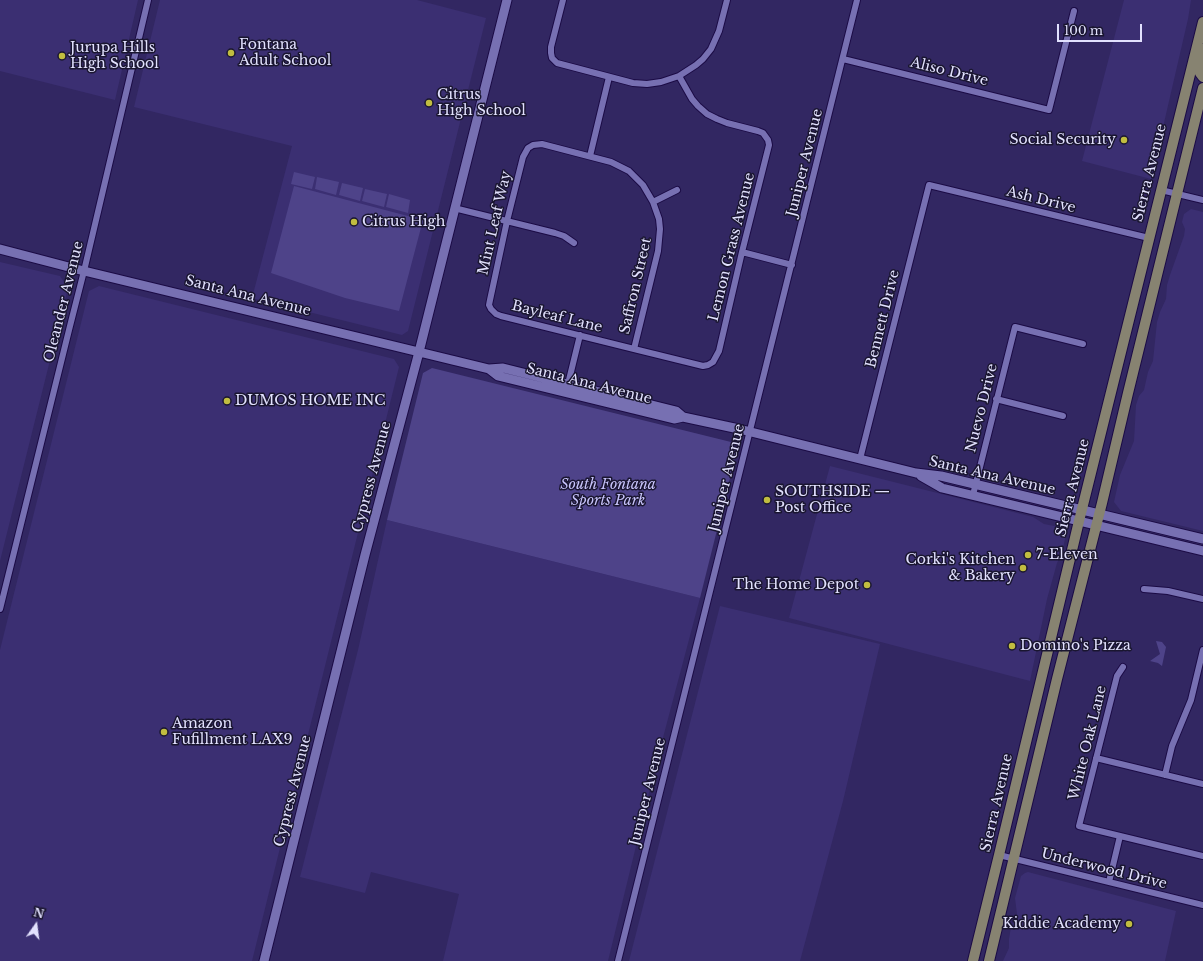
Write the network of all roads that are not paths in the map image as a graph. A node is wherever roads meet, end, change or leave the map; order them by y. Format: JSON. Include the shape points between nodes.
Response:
{"nodes":[{"id":1,"x":148,"y":0,"type":"edge"},
{"id":2,"x":506,"y":0,"type":"edge"},
{"id":3,"x":563,"y":0,"type":"edge"},
{"id":4,"x":727,"y":0,"type":"edge"},
{"id":5,"x":858,"y":0,"type":"edge"},
{"id":6,"x":1074,"y":11,"type":"dead end"},
{"id":7,"x":1203,"y":22,"type":"edge"},
{"id":8,"x":1203,"y":49,"type":"edge"},
{"id":9,"x":843,"y":59,"type":"junction"},
{"id":10,"x":679,"y":76,"type":"junction"},
{"id":11,"x":1203,"y":76,"type":"edge"},
{"id":12,"x":609,"y":77,"type":"junction"},
{"id":13,"x":1203,"y":88,"type":"edge"},
{"id":14,"x":533,"y":145,"type":"joint"},
{"id":15,"x":590,"y":156,"type":"junction"},
{"id":16,"x":929,"y":185,"type":"joint"},
{"id":17,"x":677,"y":190,"type":"dead end"},
{"id":18,"x":1161,"y":190,"type":"junction"},
{"id":19,"x":1177,"y":194,"type":"junction"},
{"id":20,"x":1203,"y":200,"type":"edge"},
{"id":21,"x":653,"y":202,"type":"junction"},
{"id":22,"x":454,"y":208,"type":"junction"},
{"id":23,"x":507,"y":221,"type":"junction"},
{"id":24,"x":1149,"y":238,"type":"junction"},
{"id":25,"x":574,"y":243,"type":"dead end"},
{"id":26,"x":0,"y":249,"type":"edge"},
{"id":27,"x":742,"y":252,"type":"junction"},
{"id":28,"x":792,"y":265,"type":"junction"},
{"id":29,"x":84,"y":271,"type":"junction"},
{"id":30,"x":491,"y":309,"type":"joint"},
{"id":31,"x":580,"y":335,"type":"junction"},
{"id":32,"x":1083,"y":344,"type":"dead end"},
{"id":33,"x":634,"y":349,"type":"junction"},
{"id":34,"x":419,"y":352,"type":"junction"},
{"id":35,"x":713,"y":362,"type":"joint"},
{"id":36,"x":489,"y":369,"type":"junction"},
{"id":37,"x":568,"y":384,"type":"junction"},
{"id":38,"x":996,"y":399,"type":"junction"},
{"id":39,"x":1064,"y":416,"type":"dead end"},
{"id":40,"x":683,"y":417,"type":"junction"},
{"id":41,"x":750,"y":432,"type":"junction"},
{"id":42,"x":860,"y":459,"type":"junction"},
{"id":43,"x":916,"y":473,"type":"junction"},
{"id":44,"x":975,"y":485,"type":"junction"},
{"id":45,"x":973,"y":495,"type":"junction"},
{"id":46,"x":1082,"y":510,"type":"junction"},
{"id":47,"x":1099,"y":514,"type":"junction"},
{"id":48,"x":1079,"y":521,"type":"junction"},
{"id":49,"x":1096,"y":525,"type":"junction"},
{"id":50,"x":1203,"y":539,"type":"edge"},
{"id":51,"x":1203,"y":551,"type":"edge"},
{"id":52,"x":1144,"y":589,"type":"dead end"},
{"id":53,"x":1203,"y":599,"type":"edge"},
{"id":54,"x":0,"y":609,"type":"edge"},
{"id":55,"x":1203,"y":650,"type":"edge"},
{"id":56,"x":1123,"y":667,"type":"dead end"},
{"id":57,"x":1096,"y":758,"type":"junction"},
{"id":58,"x":1165,"y":775,"type":"junction"},
{"id":59,"x":1203,"y":784,"type":"edge"},
{"id":60,"x":1120,"y":836,"type":"junction"},
{"id":61,"x":999,"y":855,"type":"junction"},
{"id":62,"x":1203,"y":856,"type":"edge"},
{"id":63,"x":1014,"y":859,"type":"junction"},
{"id":64,"x":1109,"y":882,"type":"junction"},
{"id":65,"x":1203,"y":905,"type":"edge"},
{"id":66,"x":984,"y":913,"type":"junction"},
{"id":67,"x":264,"y":961,"type":"edge"},
{"id":68,"x":618,"y":961,"type":"edge"},
{"id":69,"x":973,"y":961,"type":"edge"},
{"id":70,"x":980,"y":961,"type":"edge"},
{"id":71,"x":989,"y":961,"type":"edge"}],
"edges":[{"from":1,"to":29,"type":"street","name":"Oleander Avenue"},
{"from":2,"to":22,"type":"street","name":"Cypress Avenue"},
{"from":3,"to":12,"type":"street","via":[[551,46],[552,58],[557,63]]},
{"from":4,"to":10,"type":"street","via":[[719,31],[711,49],[696,65]]},
{"from":5,"to":9,"type":"street","name":"Juniper Avenue"},
{"from":6,"to":9,"type":"street","name":"Aliso Drive","via":[[1049,110]]},
{"from":7,"to":18,"type":"main road","name":"Sierra Avenue"},
{"from":8,"to":11,"type":"main road","via":[[1199,68]]},
{"from":9,"to":28,"type":"street","name":"Juniper Avenue"},
{"from":10,"to":12,"type":"street","via":[[647,84]]},
{"from":10,"to":27,"type":"street","name":"Lemon Grass Avenue","via":[[692,99],[707,114],[727,123],[758,130],[766,136],[769,145]]},
{"from":12,"to":15,"type":"street"},
{"from":13,"to":19,"type":"main road"},
{"from":14,"to":15,"type":"street","name":"Saffron Street","via":[[542,144]]},
{"from":14,"to":23,"type":"street","name":"Mint Leaf Way","via":[[523,157]]},
{"from":15,"to":21,"type":"street","name":"Saffron Street","via":[[629,171],[643,184]]},
{"from":16,"to":24,"type":"street","name":"Ash Drive"},
{"from":16,"to":42,"type":"street","name":"Bennett Drive"},
{"from":17,"to":21,"type":"street"},
{"from":18,"to":19,"type":"street"},
{"from":18,"to":24,"type":"main road","name":"Sierra Avenue"},
{"from":19,"to":20,"type":"street"},
{"from":19,"to":47,"type":"main road"},
{"from":21,"to":33,"type":"street","name":"Saffron Street","via":[[659,219],[660,242]]},
{"from":22,"to":23,"type":"street"},
{"from":22,"to":34,"type":"street","name":"Cypress Avenue"},
{"from":23,"to":25,"type":"street","via":[[560,235]]},
{"from":23,"to":30,"type":"street","name":"Mint Leaf Way","via":[[489,305]]},
{"from":24,"to":46,"type":"main road","name":"Sierra Avenue"},
{"from":26,"to":29,"type":"street","name":"Santa Ana Avenue"},
{"from":27,"to":28,"type":"street"},
{"from":27,"to":35,"type":"street","name":"Lemon Grass Avenue","via":[[719,351]]},
{"from":28,"to":41,"type":"street","name":"Juniper Avenue"},
{"from":29,"to":34,"type":"street","name":"Santa Ana Avenue"},
{"from":29,"to":54,"type":"street","name":"Oleander Avenue"},
{"from":30,"to":31,"type":"street","name":"Bayleaf Lane","via":[[501,316]]},
{"from":31,"to":33,"type":"street","name":"Bayleaf Lane"},
{"from":31,"to":37,"type":"street"},
{"from":32,"to":38,"type":"street","name":"Nuevo Drive","via":[[1015,327]]},
{"from":33,"to":35,"type":"street","name":"Bayleaf Lane","via":[[703,366]]},
{"from":34,"to":36,"type":"street","name":"Santa Ana Avenue"},
{"from":34,"to":67,"type":"street","name":"Cypress Avenue","via":[[365,555]]},
{"from":36,"to":37,"type":"street","name":"Santa Ana Avenue","via":[[502,368]]},
{"from":36,"to":40,"type":"street","name":"Santa Ana Avenue","via":[[505,378],[674,419]]},
{"from":37,"to":40,"type":"street","name":"Santa Ana Avenue","via":[[676,410]]},
{"from":38,"to":39,"type":"street"},
{"from":38,"to":44,"type":"street","name":"Nuevo Drive"},
{"from":40,"to":41,"type":"street","name":"Santa Ana Avenue"},
{"from":41,"to":42,"type":"street","name":"Santa Ana Avenue"},
{"from":41,"to":68,"type":"street","name":"Juniper Avenue"},
{"from":42,"to":43,"type":"street","name":"Santa Ana Avenue"},
{"from":43,"to":44,"type":"street","name":"Santa Ana Avenue","via":[[941,476]]},
{"from":43,"to":45,"type":"street","name":"Santa Ana Avenue","via":[[942,488]]},
{"from":44,"to":45,"type":"street","name":"Nuevo Drive"},
{"from":44,"to":46,"type":"street","name":"Santa Ana Avenue"},
{"from":45,"to":48,"type":"street","name":"Santa Ana Avenue"},
{"from":46,"to":47,"type":"street","name":"Santa Ana Avenue"},
{"from":46,"to":48,"type":"main road","name":"Sierra Avenue"},
{"from":47,"to":49,"type":"main road"},
{"from":47,"to":50,"type":"street","name":"Santa Ana Avenue"},
{"from":48,"to":49,"type":"street","name":"Santa Ana Avenue"},
{"from":48,"to":61,"type":"main road","name":"Sierra Avenue"},
{"from":49,"to":51,"type":"street","name":"Santa Ana Avenue"},
{"from":49,"to":63,"type":"main road"},
{"from":52,"to":53,"type":"street","via":[[1168,591]]},
{"from":55,"to":58,"type":"street","via":[[1191,700],[1172,746]]},
{"from":56,"to":57,"type":"street","name":"White Oak Lane","via":[[1117,676]]},
{"from":57,"to":58,"type":"street"},
{"from":57,"to":60,"type":"street","name":"White Oak Lane","via":[[1079,826]]},
{"from":58,"to":59,"type":"street"},
{"from":60,"to":62,"type":"street"},
{"from":60,"to":64,"type":"street"},
{"from":61,"to":63,"type":"street","name":"Underwood Drive"},
{"from":61,"to":66,"type":"main road","name":"Sierra Avenue"},
{"from":63,"to":64,"type":"street","name":"Underwood Drive"},
{"from":63,"to":71,"type":"main road"},
{"from":64,"to":65,"type":"street","name":"Underwood Drive"},
{"from":66,"to":69,"type":"main road","name":"Sierra Avenue"},
{"from":66,"to":70,"type":"main road","via":[[986,931]]}]}
